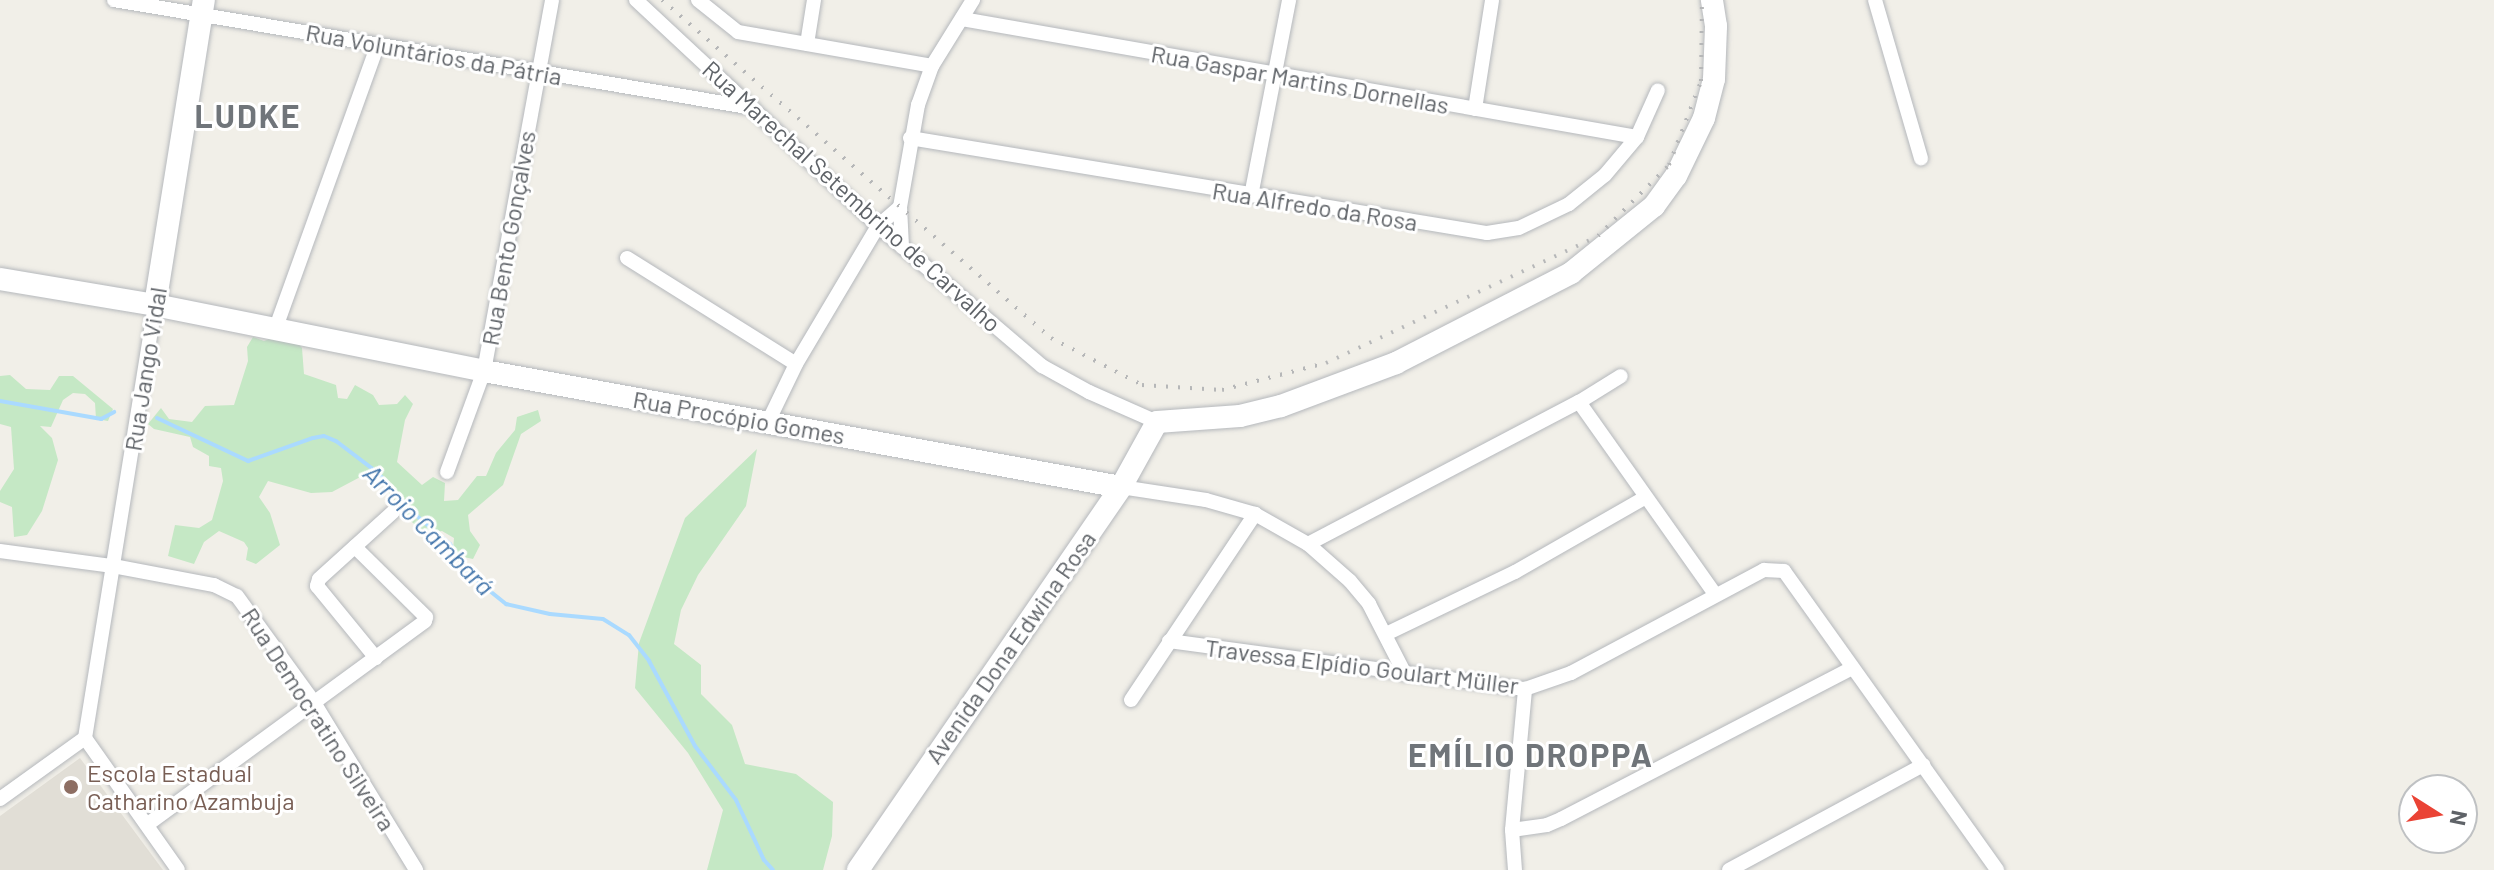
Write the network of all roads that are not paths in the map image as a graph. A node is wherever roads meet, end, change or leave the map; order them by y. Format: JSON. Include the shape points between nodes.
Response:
{"nodes":[{"id":1,"x":114,"y":0,"type":"edge"},
{"id":2,"x":552,"y":0,"type":"edge"},
{"id":3,"x":636,"y":0,"type":"edge"},
{"id":4,"x":698,"y":0,"type":"edge"},
{"id":5,"x":814,"y":0,"type":"edge"},
{"id":6,"x":973,"y":0,"type":"edge"},
{"id":7,"x":1289,"y":0,"type":"edge"},
{"id":8,"x":1492,"y":0,"type":"edge"},
{"id":9,"x":1712,"y":0,"type":"edge"},
{"id":10,"x":1875,"y":0,"type":"edge"},
{"id":11,"x":203,"y":6,"type":"edge"},
{"id":12,"x":962,"y":19,"type":"junction"},
{"id":13,"x":807,"y":44,"type":"junction"},
{"id":14,"x":377,"y":46,"type":"junction"},
{"id":15,"x":932,"y":66,"type":"junction"},
{"id":16,"x":538,"y":71,"type":"junction"},
{"id":17,"x":1276,"y":76,"type":"junction"},
{"id":18,"x":1658,"y":90,"type":"dead end"},
{"id":19,"x":754,"y":108,"type":"junction"},
{"id":20,"x":1475,"y":109,"type":"junction"},
{"id":21,"x":1637,"y":137,"type":"junction"},
{"id":22,"x":910,"y":138,"type":"junction"},
{"id":23,"x":1921,"y":158,"type":"dead end"},
{"id":24,"x":1251,"y":196,"type":"junction"},
{"id":25,"x":900,"y":207,"type":"junction"},
{"id":26,"x":878,"y":226,"type":"junction"},
{"id":27,"x":902,"y":247,"type":"junction"},
{"id":28,"x":627,"y":258,"type":"dead end"},
{"id":29,"x":0,"y":279,"type":"edge"},
{"id":30,"x":155,"y":305,"type":"junction"},
{"id":31,"x":275,"y":330,"type":"junction"},
{"id":32,"x":796,"y":364,"type":"junction"},
{"id":33,"x":484,"y":371,"type":"junction"},
{"id":34,"x":1621,"y":376,"type":"dead end"},
{"id":35,"x":1579,"y":402,"type":"junction"},
{"id":36,"x":768,"y":422,"type":"junction"},
{"id":37,"x":1157,"y":422,"type":"junction"},
{"id":38,"x":447,"y":472,"type":"dead end"},
{"id":39,"x":1121,"y":487,"type":"junction"},
{"id":40,"x":1644,"y":498,"type":"junction"},
{"id":41,"x":393,"y":512,"type":"dead end"},
{"id":42,"x":1255,"y":514,"type":"junction"},
{"id":43,"x":1308,"y":544,"type":"junction"},
{"id":44,"x":355,"y":547,"type":"junction"},
{"id":45,"x":0,"y":551,"type":"edge"},
{"id":46,"x":113,"y":566,"type":"junction"},
{"id":47,"x":1715,"y":594,"type":"junction"},
{"id":48,"x":1386,"y":634,"type":"junction"},
{"id":49,"x":1169,"y":641,"type":"junction"},
{"id":50,"x":376,"y":658,"type":"junction"},
{"id":51,"x":1852,"y":668,"type":"junction"},
{"id":52,"x":1405,"y":674,"type":"junction"},
{"id":53,"x":1525,"y":689,"type":"junction"},
{"id":54,"x":1131,"y":700,"type":"dead end"},
{"id":55,"x":313,"y":701,"type":"junction"},
{"id":56,"x":85,"y":738,"type":"junction"},
{"id":57,"x":1923,"y":765,"type":"junction"},
{"id":58,"x":0,"y":799,"type":"edge"},
{"id":59,"x":148,"y":824,"type":"junction"},
{"id":60,"x":1512,"y":830,"type":"junction"},
{"id":61,"x":1992,"y":868,"type":"edge"},
{"id":62,"x":178,"y":870,"type":"edge"},
{"id":63,"x":416,"y":870,"type":"edge"},
{"id":64,"x":858,"y":870,"type":"edge"},
{"id":65,"x":1515,"y":870,"type":"edge"},
{"id":66,"x":1729,"y":870,"type":"edge"}],
"edges":[{"from":1,"to":11,"type":"street","name":"Rua Voluntários da Pátria"},
{"from":2,"to":16,"type":"street","name":"Rua Bento Gonçalves"},
{"from":3,"to":19,"type":"street","name":"Rua Marechal Setembrino de Carvalho"},
{"from":4,"to":13,"type":"street","via":[[738,32]]},
{"from":5,"to":13,"type":"street"},
{"from":6,"to":12,"type":"street"},
{"from":7,"to":17,"type":"street"},
{"from":8,"to":20,"type":"street"},
{"from":9,"to":37,"type":"street","name":"Rua Marechal Setembrino de Carvalho","via":[[1714,79],[1704,118],[1676,176],[1654,206],[1602,252],[1396,363],[1281,406],[1240,416]]},
{"from":10,"to":23,"type":"street"},
{"from":11,"to":14,"type":"street","name":"Rua Voluntários da Pátria"},
{"from":11,"to":30,"type":"street","name":"Rua Jango Vidal"},
{"from":12,"to":15,"type":"street"},
{"from":12,"to":17,"type":"street","name":"Rua Gaspar Martins Dornellas"},
{"from":13,"to":15,"type":"street"},
{"from":14,"to":16,"type":"street","name":"Rua Voluntários da Pátria"},
{"from":14,"to":31,"type":"street"},
{"from":15,"to":22,"type":"street"},
{"from":16,"to":19,"type":"street","name":"Rua Voluntários da Pátria"},
{"from":16,"to":33,"type":"street","name":"Rua Bento Gonçalves"},
{"from":17,"to":20,"type":"street","name":"Rua Gaspar Martins Dornellas"},
{"from":17,"to":24,"type":"street"},
{"from":18,"to":21,"type":"street","name":"Rua Alfredo da Rosa"},
{"from":19,"to":26,"type":"street","name":"Rua Marechal Setembrino de Carvalho"},
{"from":20,"to":21,"type":"street","name":"Rua Gaspar Martins Dornellas"},
{"from":21,"to":24,"type":"street","name":"Rua Alfredo da Rosa","via":[[1605,175],[1569,204],[1519,228],[1487,233]]},
{"from":22,"to":24,"type":"street","name":"Rua Alfredo da Rosa"},
{"from":22,"to":25,"type":"street"},
{"from":25,"to":26,"type":"street"},
{"from":25,"to":27,"type":"street"},
{"from":26,"to":27,"type":"street","name":"Rua Marechal Setembrino de Carvalho"},
{"from":26,"to":32,"type":"street"},
{"from":27,"to":37,"type":"street","name":"Rua Marechal Setembrino de Carvalho","via":[[1042,366]]},
{"from":28,"to":32,"type":"street"},
{"from":29,"to":30,"type":"street","name":"Rua Procópio Gomes"},
{"from":30,"to":31,"type":"street","name":"Rua Procópio Gomes"},
{"from":30,"to":46,"type":"street","name":"Rua Jango Vidal"},
{"from":31,"to":33,"type":"street","name":"Rua Procópio Gomes"},
{"from":32,"to":36,"type":"street"},
{"from":33,"to":36,"type":"street","name":"Rua Procópio Gomes"},
{"from":33,"to":38,"type":"street","name":"Rua Bento Gonçalves"},
{"from":34,"to":35,"type":"street"},
{"from":35,"to":40,"type":"street"},
{"from":35,"to":43,"type":"street"},
{"from":36,"to":39,"type":"street","name":"Rua Procópio Gomes"},
{"from":37,"to":39,"type":"street","name":"Avenida Dona Edwina Rosa"},
{"from":39,"to":42,"type":"street","name":"Rua Procópio Gomes","via":[[1206,500]]},
{"from":39,"to":64,"type":"street","name":"Avenida Dona Edwina Rosa"},
{"from":40,"to":47,"type":"street"},
{"from":40,"to":48,"type":"street","via":[[1515,572]]},
{"from":41,"to":44,"type":"street"},
{"from":42,"to":43,"type":"street","name":"Rua Procópio Gomes"},
{"from":42,"to":49,"type":"street"},
{"from":43,"to":48,"type":"street","name":"Rua Procópio Gomes","via":[[1350,581]]},
{"from":44,"to":50,"type":"street","via":[[317,586]]},
{"from":44,"to":50,"type":"street","via":[[426,617]]},
{"from":45,"to":46,"type":"street","name":"Rua Democratino Silveira"},
{"from":46,"to":55,"type":"street","name":"Rua Democratino Silveira","via":[[214,585],[237,596]]},
{"from":46,"to":56,"type":"street","name":"Rua Jango Vidal"},
{"from":47,"to":51,"type":"street","name":"Travessa Elpídio Goulart Müller","via":[[1764,570],[1784,571]]},
{"from":47,"to":53,"type":"street","name":"Travessa Elpídio Goulart Müller","via":[[1571,673]]},
{"from":48,"to":52,"type":"street","name":"Rua Procópio Gomes"},
{"from":49,"to":52,"type":"street","name":"Travessa Elpídio Goulart Müller"},
{"from":49,"to":54,"type":"street"},
{"from":50,"to":55,"type":"street"},
{"from":51,"to":57,"type":"street","name":"Travessa Elpídio Goulart Müller"},
{"from":51,"to":60,"type":"street","via":[[1561,819]]},
{"from":52,"to":53,"type":"street","name":"Travessa Elpídio Goulart Müller"},
{"from":53,"to":60,"type":"street"},
{"from":55,"to":59,"type":"street"},
{"from":55,"to":63,"type":"street","name":"Rua Democratino Silveira"},
{"from":56,"to":58,"type":"street"},
{"from":56,"to":59,"type":"street"},
{"from":57,"to":61,"type":"street","name":"Travessa Elpídio Goulart Müller"},
{"from":57,"to":66,"type":"street"},
{"from":59,"to":62,"type":"street"},
{"from":60,"to":65,"type":"street"}]}
